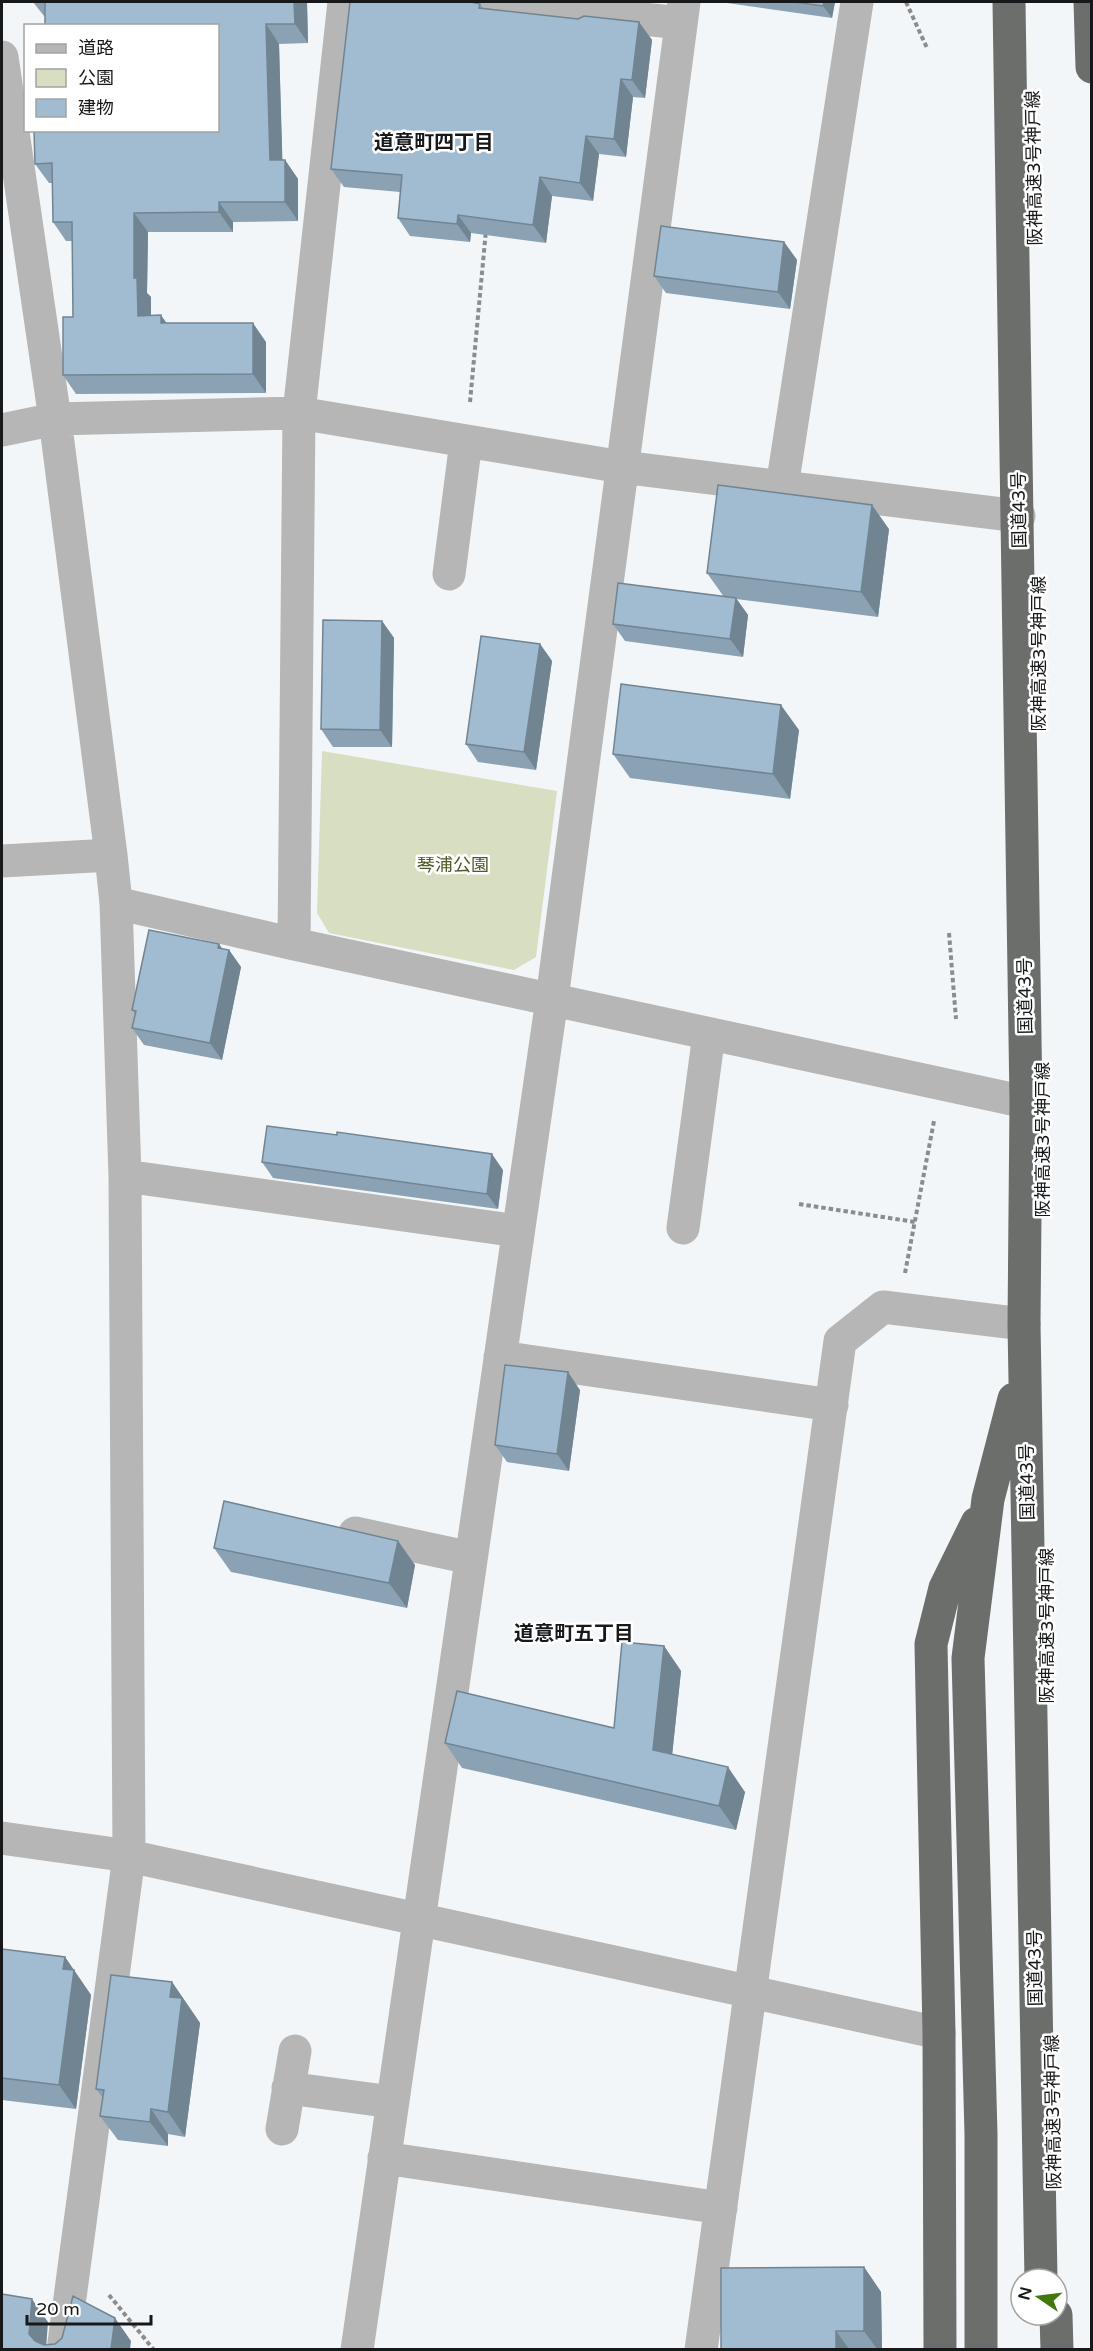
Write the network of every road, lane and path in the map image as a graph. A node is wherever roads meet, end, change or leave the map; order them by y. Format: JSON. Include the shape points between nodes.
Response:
{"nodes":[{"id":1,"x":344,"y":2,"type":"edge"},
{"id":2,"x":484,"y":2,"type":"edge"},
{"id":3,"x":857,"y":2,"type":"edge"},
{"id":4,"x":906,"y":2,"type":"edge"},
{"id":5,"x":1009,"y":2,"type":"edge"},
{"id":6,"x":1031,"y":2,"type":"edge"},
{"id":7,"x":1075,"y":2,"type":"edge"},
{"id":8,"x":1090,"y":2,"type":"edge"},
{"id":9,"x":1092,"y":7,"type":"edge"},
{"id":10,"x":683,"y":12,"type":"edge"},
{"id":11,"x":927,"y":48,"type":"dead end"},
{"id":12,"x":2,"y":57,"type":"edge"},
{"id":13,"x":1092,"y":67,"type":"edge"},
{"id":14,"x":486,"y":229,"type":"edge"},
{"id":15,"x":299,"y":413,"type":"junction"},
{"id":16,"x":55,"y":419,"type":"junction"},
{"id":17,"x":2,"y":430,"type":"edge"},
{"id":18,"x":466,"y":441,"type":"junction"},
{"id":19,"x":622,"y":467,"type":"junction"},
{"id":20,"x":782,"y":487,"type":"junction"},
{"id":21,"x":1019,"y":516,"type":"junction"},
{"id":22,"x":449,"y":574,"type":"dead end"},
{"id":23,"x":111,"y":855,"type":"junction"},
{"id":24,"x":2,"y":861,"type":"edge"},
{"id":25,"x":116,"y":903,"type":"junction"},
{"id":26,"x":949,"y":933,"type":"dead end"},
{"id":27,"x":294,"y":944,"type":"junction"},
{"id":28,"x":552,"y":999,"type":"junction"},
{"id":29,"x":956,"y":1019,"type":"dead end"},
{"id":30,"x":709,"y":1034,"type":"junction"},
{"id":31,"x":941,"y":1085,"type":"junction"},
{"id":32,"x":1026,"y":1102,"type":"junction"},
{"id":33,"x":125,"y":1176,"type":"junction"},
{"id":34,"x":799,"y":1204,"type":"dead end"},
{"id":35,"x":915,"y":1222,"type":"junction"},
{"id":36,"x":683,"y":1228,"type":"dead end"},
{"id":37,"x":518,"y":1231,"type":"junction"},
{"id":38,"x":898,"y":1309,"type":"junction"},
{"id":39,"x":1024,"y":1324,"type":"junction"},
{"id":40,"x":500,"y":1357,"type":"junction"},
{"id":41,"x":1024,"y":1359,"type":"junction"},
{"id":42,"x":832,"y":1405,"type":"junction"},
{"id":43,"x":988,"y":1499,"type":"junction"},
{"id":44,"x":327,"y":1527,"type":"edge"},
{"id":45,"x":471,"y":1558,"type":"junction"},
{"id":46,"x":2,"y":1838,"type":"edge"},
{"id":47,"x":129,"y":1856,"type":"junction"},
{"id":48,"x":418,"y":1920,"type":"junction"},
{"id":49,"x":752,"y":1994,"type":"junction"},
{"id":50,"x":939,"y":2033,"type":"junction"},
{"id":51,"x":295,"y":2051,"type":"dead end"},
{"id":52,"x":288,"y":2088,"type":"junction"},
{"id":53,"x":392,"y":2102,"type":"junction"},
{"id":54,"x":282,"y":2129,"type":"dead end"},
{"id":55,"x":384,"y":2158,"type":"junction"},
{"id":56,"x":722,"y":2208,"type":"junction"},
{"id":57,"x":1041,"y":2267,"type":"edge"},
{"id":58,"x":1056,"y":2267,"type":"edge"},
{"id":59,"x":73,"y":2282,"type":"junction"},
{"id":60,"x":1041,"y":2327,"type":"edge"},
{"id":61,"x":1056,"y":2327,"type":"edge"},
{"id":62,"x":63,"y":2349,"type":"edge"},
{"id":63,"x":154,"y":2349,"type":"edge"},
{"id":64,"x":357,"y":2349,"type":"edge"},
{"id":65,"x":701,"y":2349,"type":"edge"},
{"id":66,"x":940,"y":2349,"type":"edge"},
{"id":67,"x":981,"y":2349,"type":"edge"},
{"id":68,"x":1042,"y":2349,"type":"edge"},
{"id":69,"x":1057,"y":2349,"type":"edge"}],
"edges":[{"from":1,"to":15,"type":"street"},
{"from":2,"to":10,"type":"street"},
{"from":3,"to":20,"type":"street"},
{"from":4,"to":11,"type":"path"},
{"from":5,"to":21,"type":"highway","name":"国道43号"},
{"from":6,"to":58,"type":"highway","name":"阪神高速3号神戸線"},
{"from":7,"to":9,"type":"street"},
{"from":8,"to":13,"type":"highway","bridge":true},
{"from":10,"to":19,"type":"street"},
{"from":12,"to":16,"type":"street"},
{"from":14,"to":18,"type":"path"},
{"from":15,"to":16,"type":"street"},
{"from":15,"to":18,"type":"street"},
{"from":15,"to":27,"type":"street"},
{"from":16,"to":17,"type":"street"},
{"from":16,"to":23,"type":"street"},
{"from":18,"to":19,"type":"street"},
{"from":18,"to":22,"type":"street"},
{"from":19,"to":20,"type":"street"},
{"from":19,"to":28,"type":"street"},
{"from":20,"to":21,"type":"street"},
{"from":21,"to":32,"type":"highway","name":"国道43号"},
{"from":23,"to":24,"type":"street"},
{"from":23,"to":25,"type":"street"},
{"from":25,"to":27,"type":"street"},
{"from":25,"to":33,"type":"street"},
{"from":26,"to":29,"type":"path"},
{"from":27,"to":28,"type":"street"},
{"from":28,"to":30,"type":"street"},
{"from":28,"to":37,"type":"street"},
{"from":30,"to":31,"type":"street"},
{"from":30,"to":36,"type":"street"},
{"from":31,"to":32,"type":"street"},
{"from":31,"to":35,"type":"path"},
{"from":32,"to":39,"type":"highway","name":"国道43号"},
{"from":33,"to":37,"type":"street"},
{"from":33,"to":47,"type":"street"},
{"from":34,"to":35,"type":"path"},
{"from":35,"to":38,"type":"path"},
{"from":37,"to":40,"type":"street"},
{"from":38,"to":39,"type":"street"},
{"from":38,"to":42,"type":"street","via":[[883,1307],[840,1341]]},
{"from":39,"to":41,"type":"highway","name":"国道43号"},
{"from":40,"to":42,"type":"street"},
{"from":40,"to":45,"type":"street"},
{"from":41,"to":43,"type":"highway"},
{"from":41,"to":57,"type":"highway","name":"国道43号"},
{"from":42,"to":49,"type":"street"},
{"from":43,"to":50,"type":"highway","via":[[945,1588],[931,1644]]},
{"from":43,"to":67,"type":"highway","via":[[968,1658],[981,2134]]},
{"from":44,"to":45,"type":"street"},
{"from":45,"to":48,"type":"street"},
{"from":46,"to":47,"type":"street"},
{"from":47,"to":48,"type":"street"},
{"from":47,"to":59,"type":"street"},
{"from":48,"to":49,"type":"street"},
{"from":48,"to":53,"type":"street"},
{"from":49,"to":50,"type":"street"},
{"from":49,"to":56,"type":"street"},
{"from":50,"to":66,"type":"highway"},
{"from":51,"to":52,"type":"street"},
{"from":52,"to":53,"type":"street"},
{"from":52,"to":54,"type":"street"},
{"from":53,"to":55,"type":"street"},
{"from":55,"to":56,"type":"street"},
{"from":55,"to":64,"type":"street"},
{"from":56,"to":65,"type":"street"},
{"from":59,"to":62,"type":"street"},
{"from":59,"to":63,"type":"path","via":[[108,2294]]},
{"from":60,"to":68,"type":"highway"},
{"from":61,"to":69,"type":"highway"}]}
